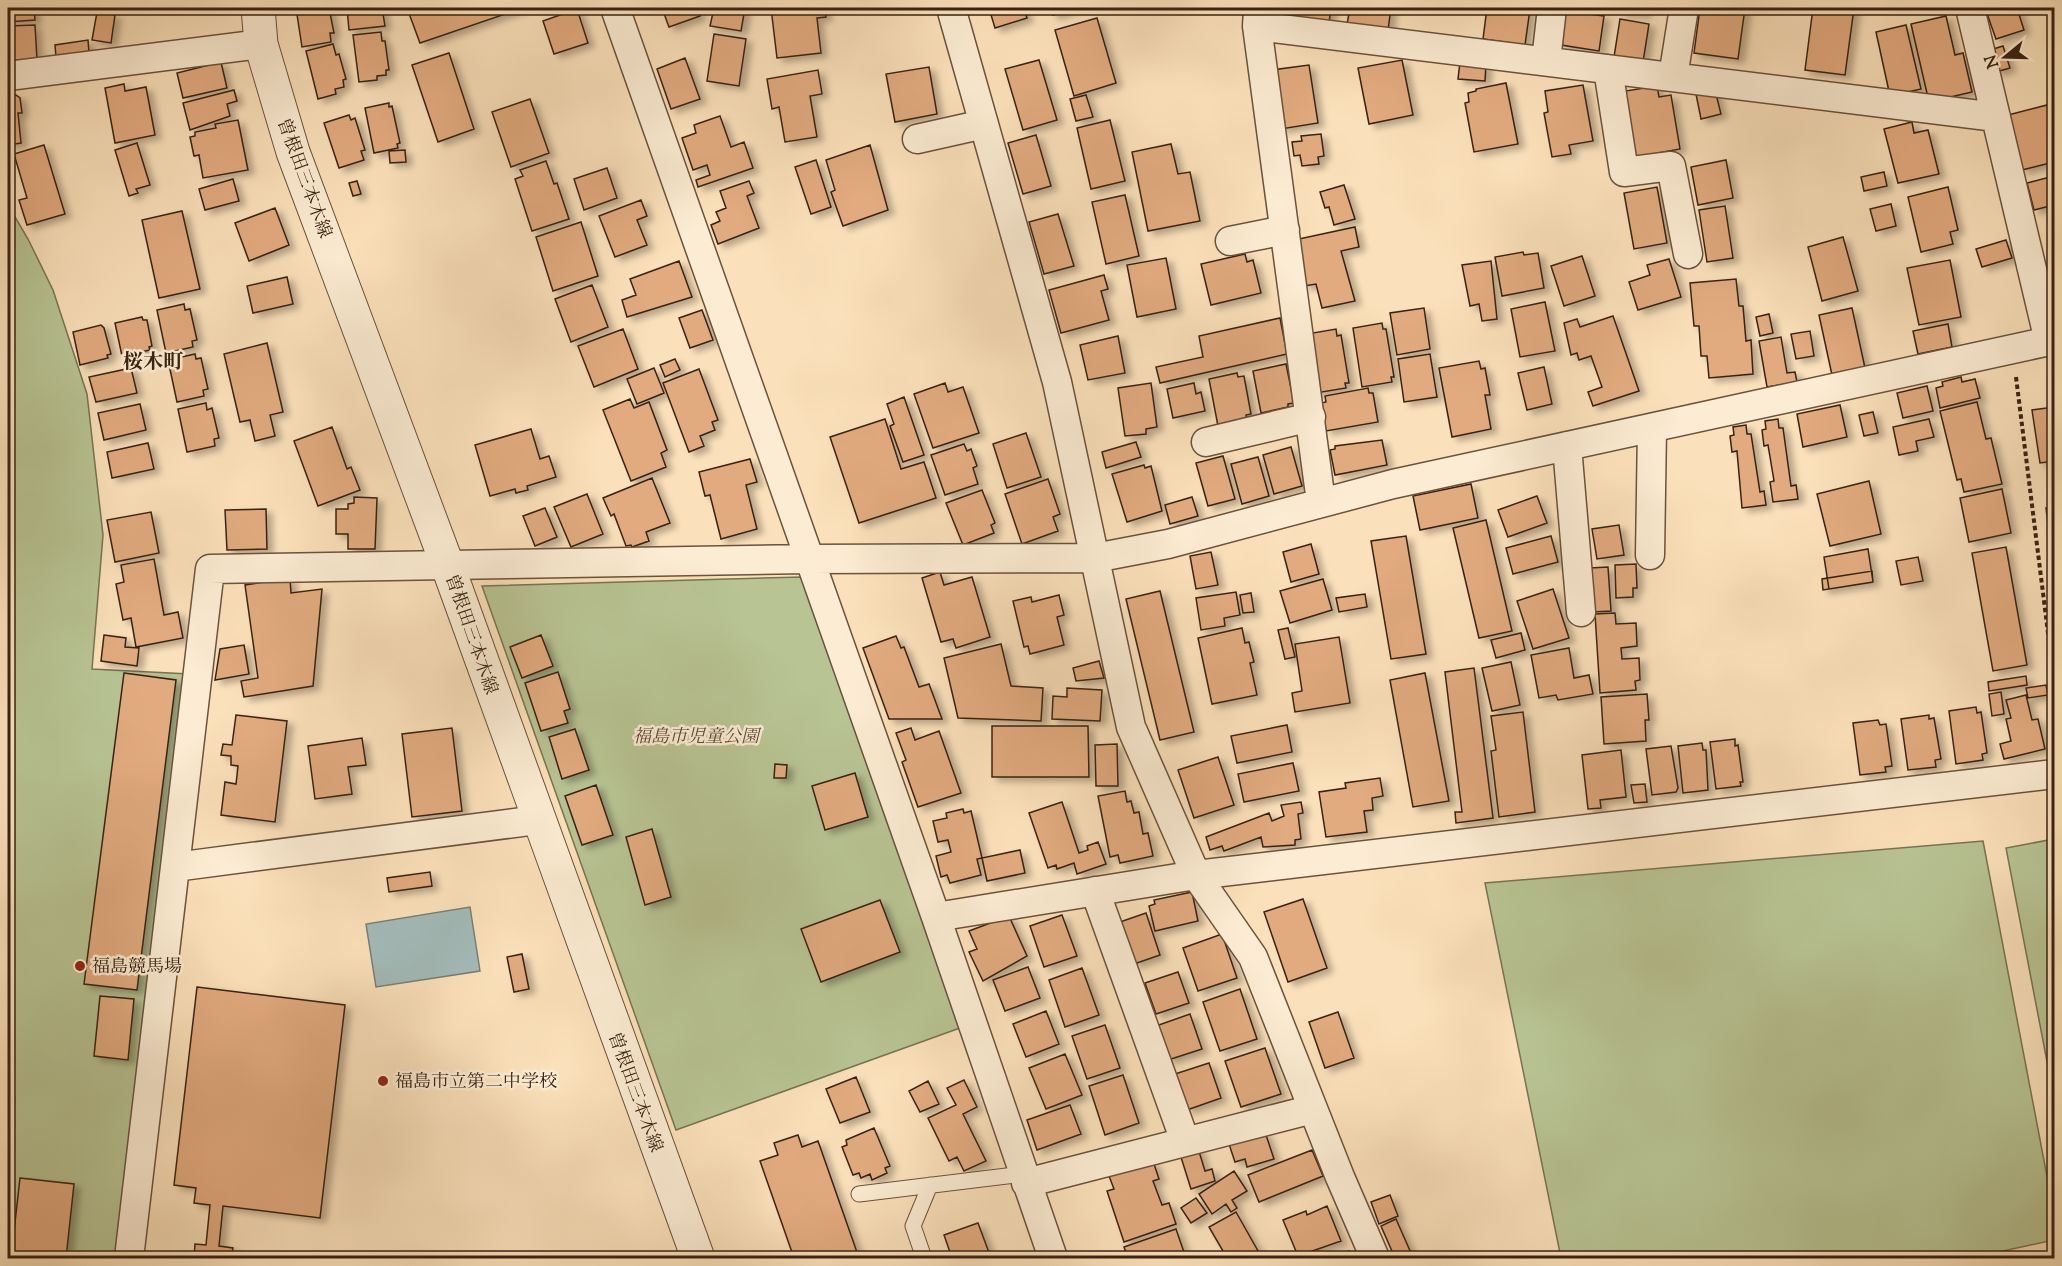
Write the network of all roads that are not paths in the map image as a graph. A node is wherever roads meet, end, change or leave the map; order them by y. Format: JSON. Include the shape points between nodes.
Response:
{"nodes":[{"id":1,"x":258,"y":8,"type":"edge"},
{"id":2,"x":615,"y":8,"type":"edge"},
{"id":3,"x":951,"y":8,"type":"edge"},
{"id":4,"x":1552,"y":8,"type":"edge"},
{"id":5,"x":1684,"y":8,"type":"edge"},
{"id":6,"x":1970,"y":8,"type":"edge"},
{"id":7,"x":1258,"y":17,"type":"edge"},
{"id":8,"x":261,"y":44,"type":"junction"},
{"id":9,"x":1546,"y":61,"type":"junction"},
{"id":10,"x":1608,"y":69,"type":"junction"},
{"id":11,"x":8,"y":76,"type":"edge"},
{"id":12,"x":1673,"y":77,"type":"junction"},
{"id":13,"x":1996,"y":117,"type":"junction"},
{"id":14,"x":984,"y":124,"type":"junction"},
{"id":15,"x":917,"y":140,"type":"dead end"},
{"id":16,"x":1285,"y":230,"type":"junction"},
{"id":17,"x":1230,"y":241,"type":"dead end"},
{"id":18,"x":1688,"y":254,"type":"dead end"},
{"id":19,"x":2052,"y":340,"type":"edge"},
{"id":20,"x":1311,"y":417,"type":"junction"},
{"id":21,"x":1652,"y":428,"type":"junction"},
{"id":22,"x":1206,"y":442,"type":"dead end"},
{"id":23,"x":1567,"y":446,"type":"junction"},
{"id":24,"x":1321,"y":502,"type":"junction"},
{"id":25,"x":1650,"y":555,"type":"dead end"},
{"id":26,"x":1095,"y":558,"type":"junction"},
{"id":27,"x":808,"y":559,"type":"junction"},
{"id":28,"x":447,"y":564,"type":"junction"},
{"id":29,"x":1581,"y":612,"type":"dead end"},
{"id":30,"x":2055,"y":774,"type":"edge"},
{"id":31,"x":537,"y":820,"type":"junction"},
{"id":32,"x":175,"y":867,"type":"junction"},
{"id":33,"x":1196,"y":875,"type":"junction"},
{"id":34,"x":1095,"y":891,"type":"junction"},
{"id":35,"x":936,"y":917,"type":"junction"},
{"id":36,"x":1313,"y":1109,"type":"junction"},
{"id":37,"x":1185,"y":1141,"type":"junction"},
{"id":38,"x":1025,"y":1179,"type":"junction"},
{"id":39,"x":930,"y":1185,"type":"junction"},
{"id":40,"x":859,"y":1194,"type":"dead end"},
{"id":41,"x":129,"y":1258,"type":"edge"},
{"id":42,"x":698,"y":1258,"type":"edge"},
{"id":43,"x":924,"y":1258,"type":"edge"},
{"id":44,"x":1053,"y":1258,"type":"edge"},
{"id":45,"x":1376,"y":1258,"type":"edge"}],
"edges":[{"from":1,"to":8,"type":"street","name":"曽根田三本木線"},
{"from":2,"to":27,"type":"street"},
{"from":3,"to":14,"type":"street"},
{"from":4,"to":9,"type":"street"},
{"from":5,"to":12,"type":"street"},
{"from":6,"to":13,"type":"street"},
{"from":7,"to":9,"type":"street"},
{"from":7,"to":16,"type":"street"},
{"from":8,"to":11,"type":"street"},
{"from":8,"to":28,"type":"street","name":"曽根田三本木線","via":[[293,152]]},
{"from":9,"to":10,"type":"street"},
{"from":10,"to":12,"type":"street"},
{"from":10,"to":18,"type":"street","via":[[1624,171],[1671,166]]},
{"from":12,"to":13,"type":"street"},
{"from":13,"to":19,"type":"street"},
{"from":14,"to":15,"type":"street"},
{"from":14,"to":26,"type":"street","via":[[1057,382]]},
{"from":16,"to":17,"type":"street"},
{"from":16,"to":20,"type":"street"},
{"from":19,"to":21,"type":"street"},
{"from":20,"to":22,"type":"street"},
{"from":20,"to":24,"type":"street"},
{"from":21,"to":23,"type":"street"},
{"from":21,"to":25,"type":"street"},
{"from":23,"to":24,"type":"street"},
{"from":23,"to":29,"type":"street"},
{"from":24,"to":26,"type":"street","via":[[1168,544]]},
{"from":26,"to":27,"type":"street"},
{"from":26,"to":33,"type":"street","via":[[1131,728]]},
{"from":27,"to":28,"type":"street"},
{"from":27,"to":35,"type":"street"},
{"from":28,"to":31,"type":"street","name":"曽根田三本木線"},
{"from":28,"to":32,"type":"street","via":[[210,569]]},
{"from":30,"to":33,"type":"street"},
{"from":31,"to":32,"type":"street"},
{"from":31,"to":42,"type":"street","name":"曽根田三本木線"},
{"from":32,"to":41,"type":"street"},
{"from":33,"to":34,"type":"street"},
{"from":33,"to":36,"type":"street","via":[[1253,957]]},
{"from":34,"to":35,"type":"street"},
{"from":34,"to":37,"type":"street"},
{"from":35,"to":38,"type":"street"},
{"from":36,"to":37,"type":"street"},
{"from":36,"to":45,"type":"street"},
{"from":37,"to":38,"type":"street"},
{"from":38,"to":39,"type":"lane"},
{"from":38,"to":44,"type":"street"},
{"from":39,"to":40,"type":"lane"},
{"from":39,"to":43,"type":"lane","via":[[913,1226]]}]}
